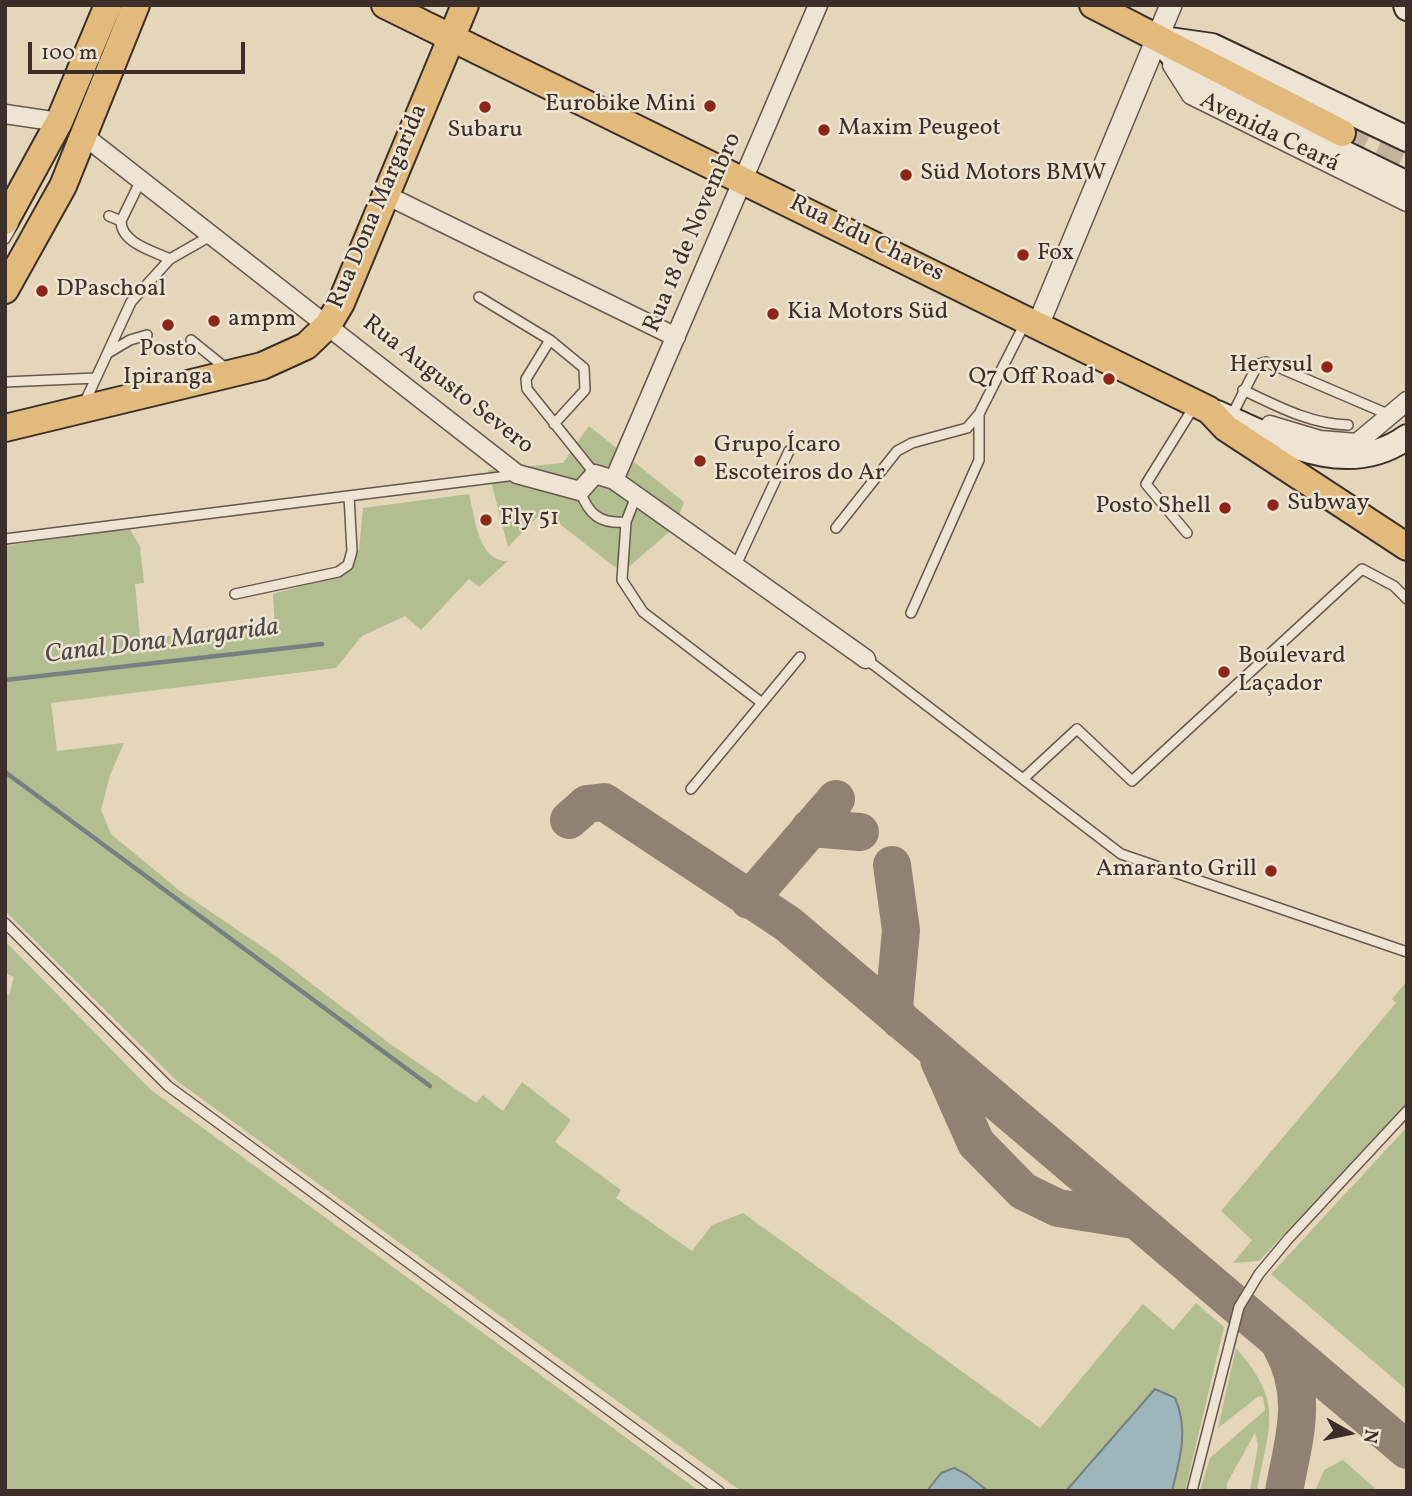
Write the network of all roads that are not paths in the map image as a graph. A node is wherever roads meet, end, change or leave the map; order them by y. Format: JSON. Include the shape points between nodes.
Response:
{"nodes":[{"id":1,"x":108,"y":5,"type":"edge"},
{"id":2,"x":117,"y":5,"type":"edge"},
{"id":3,"x":127,"y":5,"type":"edge"},
{"id":4,"x":136,"y":5,"type":"edge"},
{"id":5,"x":384,"y":5,"type":"edge"},
{"id":6,"x":465,"y":5,"type":"edge"},
{"id":7,"x":818,"y":5,"type":"edge"},
{"id":8,"x":1093,"y":5,"type":"edge"},
{"id":9,"x":1171,"y":5,"type":"edge"},
{"id":10,"x":452,"y":37,"type":"junction"},
{"id":11,"x":1157,"y":39,"type":"junction"},
{"id":12,"x":5,"y":114,"type":"edge"},
{"id":13,"x":72,"y":128,"type":"junction"},
{"id":14,"x":1342,"y":133,"type":"tunnel mouth"},
{"id":15,"x":1407,"y":139,"type":"edge"},
{"id":16,"x":141,"y":180,"type":"junction"},
{"id":17,"x":744,"y":181,"type":"junction"},
{"id":18,"x":1407,"y":184,"type":"edge"},
{"id":19,"x":386,"y":195,"type":"junction"},
{"id":20,"x":1407,"y":202,"type":"edge"},
{"id":21,"x":109,"y":216,"type":"dead end"},
{"id":22,"x":5,"y":221,"type":"edge"},
{"id":23,"x":121,"y":221,"type":"junction"},
{"id":24,"x":212,"y":235,"type":"junction"},
{"id":25,"x":5,"y":239,"type":"edge"},
{"id":26,"x":170,"y":259,"type":"junction"},
{"id":27,"x":5,"y":273,"type":"edge"},
{"id":28,"x":5,"y":290,"type":"edge"},
{"id":29,"x":479,"y":297,"type":"dead end"},
{"id":30,"x":1032,"y":322,"type":"junction"},
{"id":31,"x":328,"y":324,"type":"junction"},
{"id":32,"x":147,"y":335,"type":"dead end"},
{"id":33,"x":676,"y":337,"type":"junction"},
{"id":34,"x":191,"y":340,"type":"dead end"},
{"id":35,"x":550,"y":340,"type":"junction"},
{"id":36,"x":107,"y":354,"type":"junction"},
{"id":37,"x":232,"y":374,"type":"junction"},
{"id":38,"x":96,"y":378,"type":"junction"},
{"id":39,"x":5,"y":382,"type":"edge"},
{"id":40,"x":1243,"y":390,"type":"junction"},
{"id":41,"x":1407,"y":401,"type":"edge"},
{"id":42,"x":82,"y":410,"type":"junction"},
{"id":43,"x":1214,"y":410,"type":"junction"},
{"id":44,"x":979,"y":414,"type":"junction"},
{"id":45,"x":1391,"y":416,"type":"junction"},
{"id":46,"x":554,"y":424,"type":"junction"},
{"id":47,"x":1348,"y":425,"type":"dead end"},
{"id":48,"x":5,"y":428,"type":"edge"},
{"id":49,"x":1407,"y":437,"type":"edge"},
{"id":50,"x":789,"y":450,"type":"dead end"},
{"id":51,"x":517,"y":474,"type":"junction"},
{"id":52,"x":595,"y":474,"type":"junction"},
{"id":53,"x":614,"y":480,"type":"junction"},
{"id":54,"x":580,"y":491,"type":"junction"},
{"id":55,"x":349,"y":496,"type":"junction"},
{"id":56,"x":636,"y":496,"type":"junction"},
{"id":57,"x":626,"y":522,"type":"junction"},
{"id":58,"x":836,"y":528,"type":"dead end"},
{"id":59,"x":1187,"y":533,"type":"dead end"},
{"id":60,"x":5,"y":539,"type":"edge"},
{"id":61,"x":1407,"y":547,"type":"edge"},
{"id":62,"x":735,"y":567,"type":"junction"},
{"id":63,"x":235,"y":594,"type":"dead end"},
{"id":64,"x":1407,"y":599,"type":"edge"},
{"id":65,"x":911,"y":613,"type":"dead end"},
{"id":66,"x":800,"y":657,"type":"dead end"},
{"id":67,"x":866,"y":659,"type":"joint"},
{"id":68,"x":762,"y":703,"type":"junction"},
{"id":69,"x":1023,"y":779,"type":"junction"},
{"id":70,"x":691,"y":789,"type":"dead end"},
{"id":71,"x":5,"y":923,"type":"edge"},
{"id":72,"x":1407,"y":953,"type":"edge"},
{"id":73,"x":1407,"y":1111,"type":"edge"},
{"id":74,"x":719,"y":1491,"type":"edge"},
{"id":75,"x":1192,"y":1491,"type":"edge"}],
"edges":[{"from":1,"to":13,"type":"main road"},
{"from":2,"to":13,"type":"lane"},
{"from":3,"to":13,"type":"lane"},
{"from":4,"to":13,"type":"main road"},
{"from":5,"to":10,"type":"main road","name":"Rua Edu Chaves"},
{"from":6,"to":10,"type":"main road","name":"Rua Dona Margarida"},
{"from":7,"to":17,"type":"street","name":"Rua 18 de Novembro"},
{"from":8,"to":11,"type":"main road","name":"Avenida Ceará"},
{"from":9,"to":11,"type":"street"},
{"from":10,"to":17,"type":"main road","name":"Rua Edu Chaves"},
{"from":10,"to":19,"type":"main road","name":"Rua Dona Margarida"},
{"from":11,"to":14,"type":"main road","name":"Avenida Ceará"},
{"from":11,"to":15,"type":"main road","name":"Avenida Ceará","via":[[1212,46]]},
{"from":11,"to":18,"type":"main road","via":[[1197,81]]},
{"from":11,"to":20,"type":"street","name":"Avenida Ceará","via":[[1191,96]]},
{"from":11,"to":30,"type":"street"},
{"from":12,"to":13,"type":"street","name":"Rua Augusto Severo"},
{"from":13,"to":16,"type":"street","name":"Rua Augusto Severo"},
{"from":13,"to":22,"type":"main road"},
{"from":13,"to":25,"type":"lane"},
{"from":13,"to":27,"type":"lane","via":[[56,182]]},
{"from":13,"to":28,"type":"main road","via":[[62,195]]},
{"from":16,"to":23,"type":"lane"},
{"from":16,"to":24,"type":"street","name":"Rua Augusto Severo"},
{"from":17,"to":30,"type":"main road","name":"Rua Edu Chaves"},
{"from":17,"to":33,"type":"street","name":"Rua 18 de Novembro"},
{"from":19,"to":31,"type":"main road","name":"Rua Dona Margarida"},
{"from":19,"to":33,"type":"street"},
{"from":21,"to":23,"type":"lane"},
{"from":23,"to":26,"type":"lane","via":[[125,236]]},
{"from":24,"to":26,"type":"lane"},
{"from":24,"to":31,"type":"street","name":"Rua Augusto Severo"},
{"from":26,"to":36,"type":"lane","via":[[131,302]]},
{"from":29,"to":35,"type":"lane"},
{"from":30,"to":43,"type":"main road","name":"Rua Edu Chaves"},
{"from":30,"to":44,"type":"lane"},
{"from":31,"to":37,"type":"main road","name":"Rua Dona Margarida","via":[[306,346]]},
{"from":31,"to":51,"type":"street","name":"Rua Augusto Severo"},
{"from":32,"to":36,"type":"lane"},
{"from":33,"to":53,"type":"street","name":"Rua 18 de Novembro"},
{"from":34,"to":37,"type":"lane"},
{"from":35,"to":46,"type":"lane","via":[[525,384]]},
{"from":35,"to":46,"type":"lane","via":[[584,368],[585,390]]},
{"from":36,"to":38,"type":"lane"},
{"from":37,"to":42,"type":"main road","name":"Rua Dona Margarida"},
{"from":38,"to":39,"type":"lane"},
{"from":38,"to":42,"type":"lane"},
{"from":40,"to":43,"type":"lane"},
{"from":40,"to":45,"type":"lane","via":[[1258,364],[1266,362]]},
{"from":40,"to":47,"type":"lane","via":[[1302,417]]},
{"from":41,"to":45,"type":"street"},
{"from":42,"to":48,"type":"main road","name":"Rua Dona Margarida"},
{"from":43,"to":45,"type":"street","name":"Rua Edu Chaves","via":[[1309,438],[1357,443]]},
{"from":43,"to":49,"type":"main road","via":[[1305,451],[1333,457],[1365,455]]},
{"from":43,"to":59,"type":"lane","via":[[1146,484]]},
{"from":43,"to":61,"type":"main road","via":[[1226,428]]},
{"from":44,"to":58,"type":"lane","via":[[967,428],[897,451]]},
{"from":44,"to":65,"type":"lane","via":[[979,460]]},
{"from":46,"to":52,"type":"lane"},
{"from":50,"to":62,"type":"lane"},
{"from":51,"to":54,"type":"street","name":"Rua Augusto Severo"},
{"from":51,"to":55,"type":"lane"},
{"from":52,"to":53,"type":"street"},
{"from":52,"to":54,"type":"street"},
{"from":53,"to":56,"type":"street"},
{"from":54,"to":57,"type":"lane","via":[[587,509],[601,521]]},
{"from":55,"to":60,"type":"lane"},
{"from":55,"to":63,"type":"lane","via":[[352,551],[348,565],[338,572]]},
{"from":56,"to":57,"type":"lane"},
{"from":56,"to":62,"type":"street"},
{"from":57,"to":68,"type":"lane","via":[[622,580],[643,612]]},
{"from":62,"to":67,"type":"street"},
{"from":64,"to":69,"type":"lane","via":[[1394,586],[1362,569],[1132,781],[1077,729]]},
{"from":66,"to":68,"type":"lane"},
{"from":67,"to":69,"type":"lane"},
{"from":68,"to":70,"type":"lane"},
{"from":69,"to":72,"type":"lane","via":[[1121,855]]},
{"from":71,"to":74,"type":"lane","via":[[168,1086]]},
{"from":73,"to":75,"type":"lane","via":[[1289,1238],[1239,1307]]}]}
